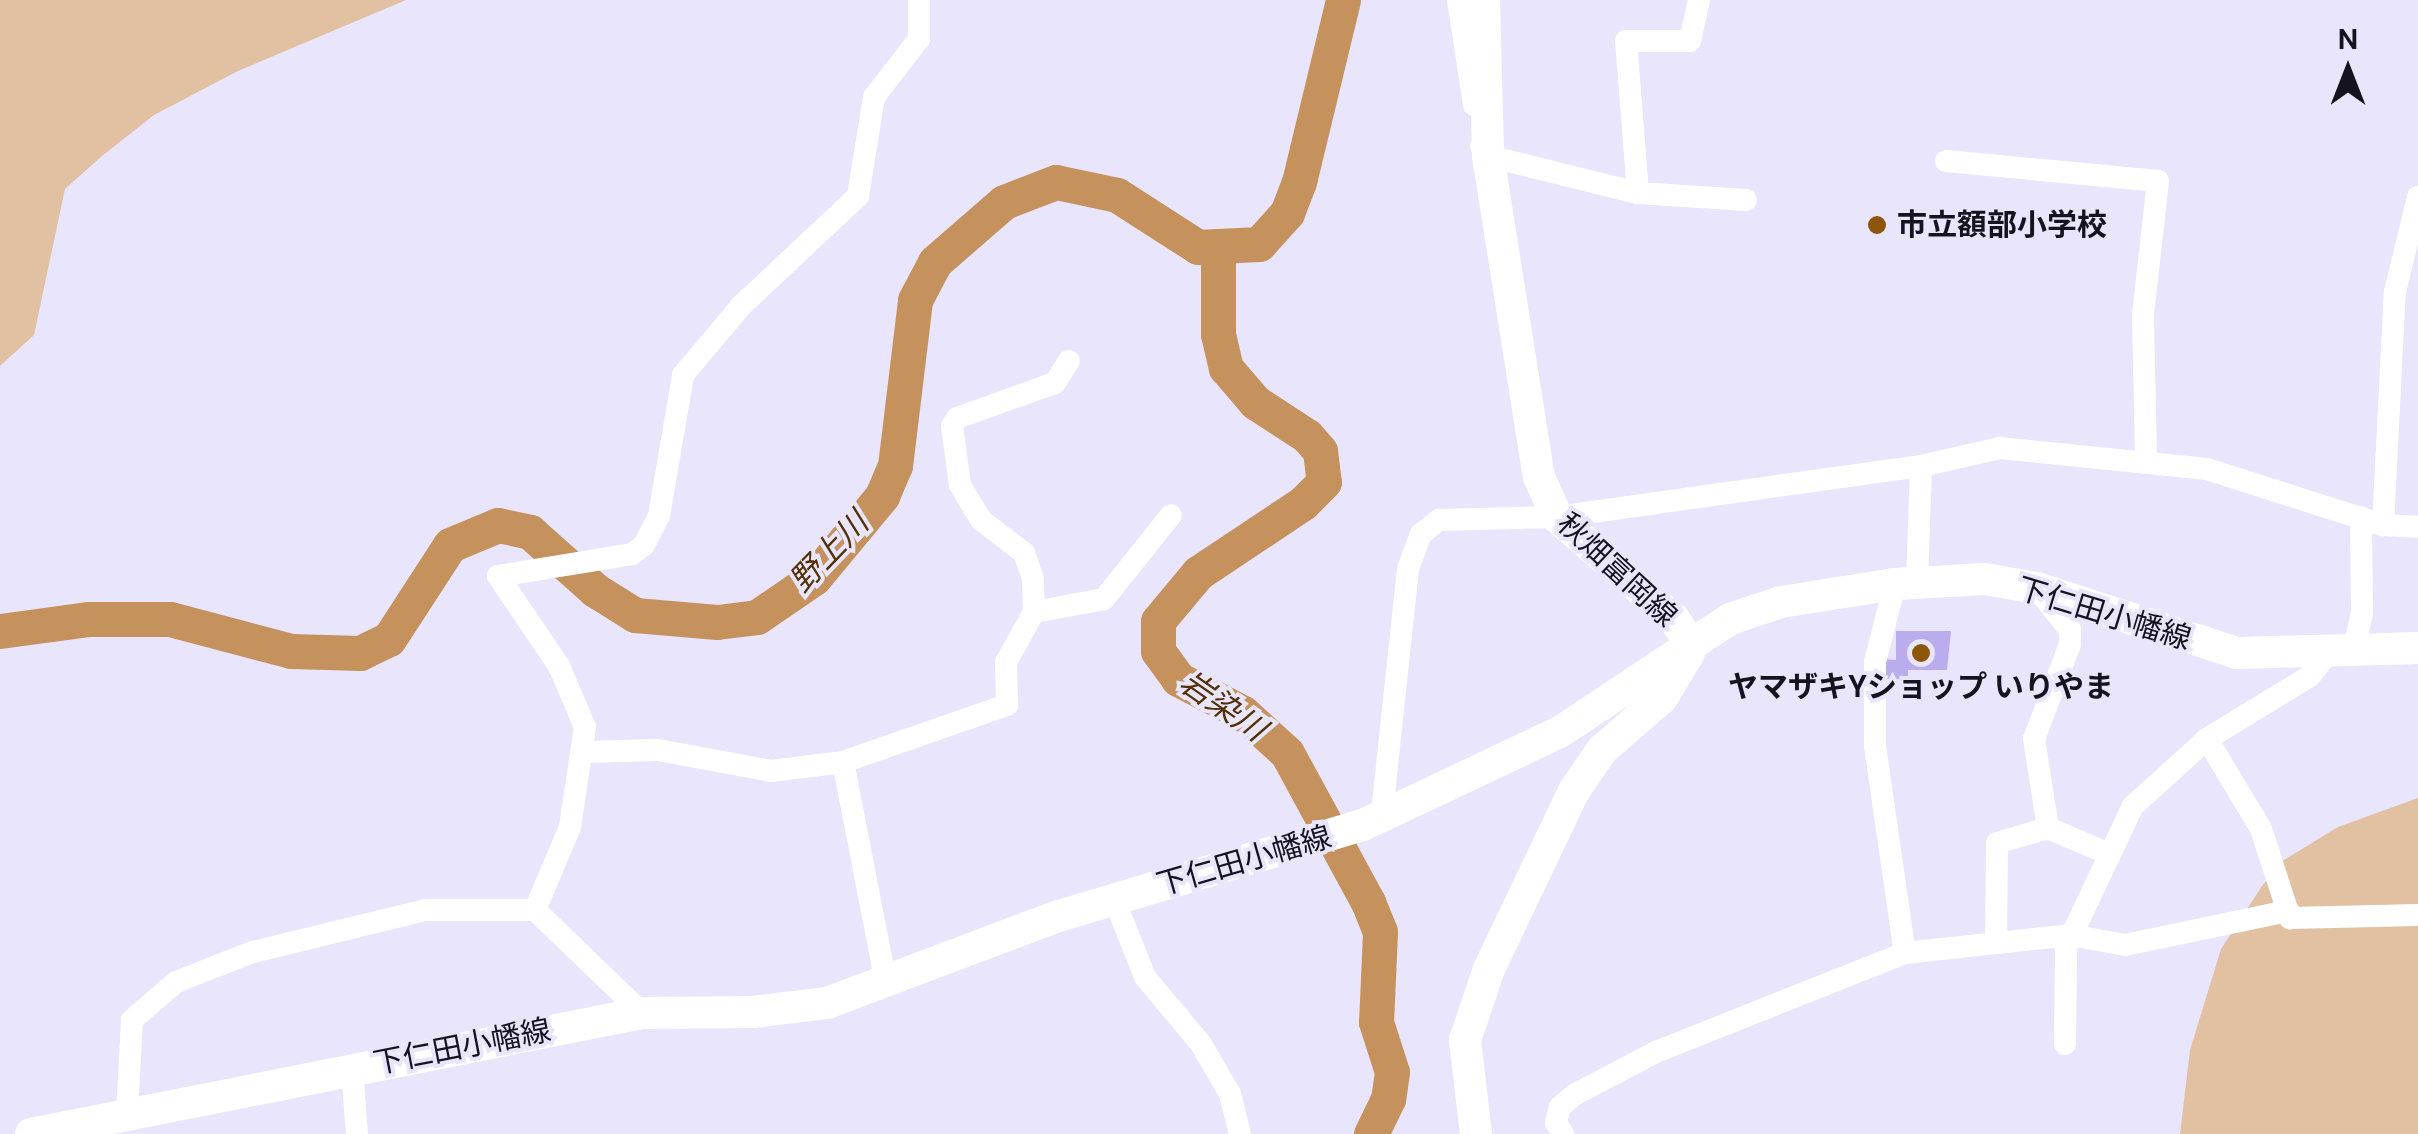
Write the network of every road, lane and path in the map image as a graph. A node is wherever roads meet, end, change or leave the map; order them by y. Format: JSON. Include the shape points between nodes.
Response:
{"nodes":[{"id":1,"x":919,"y":0,"type":"edge"},
{"id":2,"x":1458,"y":0,"type":"edge"},
{"id":3,"x":1484,"y":0,"type":"edge"},
{"id":4,"x":1699,"y":0,"type":"edge"},
{"id":5,"x":1488,"y":156,"type":"junction"},
{"id":6,"x":1946,"y":161,"type":"dead end"},
{"id":7,"x":1638,"y":193,"type":"junction"},
{"id":8,"x":2418,"y":197,"type":"edge"},
{"id":9,"x":1746,"y":200,"type":"dead end"},
{"id":10,"x":1069,"y":360,"type":"dead end"},
{"id":11,"x":2146,"y":459,"type":"junction"},
{"id":12,"x":1921,"y":466,"type":"junction"},
{"id":13,"x":1171,"y":516,"type":"dead end"},
{"id":14,"x":1557,"y":517,"type":"junction"},
{"id":15,"x":2372,"y":521,"type":"junction"},
{"id":16,"x":2418,"y":527,"type":"edge"},
{"id":17,"x":1906,"y":583,"type":"junction"},
{"id":18,"x":2037,"y":588,"type":"junction"},
{"id":19,"x":1034,"y":612,"type":"junction"},
{"id":20,"x":1692,"y":644,"type":"junction"},
{"id":21,"x":2418,"y":648,"type":"edge"},
{"id":22,"x":2340,"y":653,"type":"junction"},
{"id":23,"x":2206,"y":739,"type":"junction"},
{"id":24,"x":584,"y":752,"type":"junction"},
{"id":25,"x":843,"y":762,"type":"junction"},
{"id":26,"x":1375,"y":820,"type":"junction"},
{"id":27,"x":2048,"y":828,"type":"junction"},
{"id":28,"x":2106,"y":853,"type":"junction"},
{"id":29,"x":1114,"y":899,"type":"junction"},
{"id":30,"x":535,"y":910,"type":"junction"},
{"id":31,"x":2288,"y":911,"type":"junction"},
{"id":32,"x":2418,"y":914,"type":"edge"},
{"id":33,"x":2070,"y":936,"type":"junction"},
{"id":34,"x":1996,"y":943,"type":"junction"},
{"id":35,"x":1905,"y":953,"type":"junction"},
{"id":36,"x":886,"y":983,"type":"junction"},
{"id":37,"x":642,"y":1013,"type":"junction"},
{"id":38,"x":2064,"y":1044,"type":"dead end"},
{"id":39,"x":352,"y":1068,"type":"junction"},
{"id":40,"x":127,"y":1114,"type":"junction"},
{"id":41,"x":30,"y":1134,"type":"edge"},
{"id":42,"x":357,"y":1134,"type":"edge"},
{"id":43,"x":1240,"y":1134,"type":"edge"},
{"id":44,"x":1476,"y":1134,"type":"edge"},
{"id":45,"x":1564,"y":1134,"type":"edge"}],
"edges":[{"from":1,"to":24,"type":"street","via":[[919,39],[874,97],[858,196],[742,304],[683,375],[658,516],[644,544],[632,554],[498,576],[572,692],[585,727]]},
{"from":2,"to":5,"type":"street","via":[[1480,145]]},
{"from":3,"to":5,"type":"main road","name":"秋畑富岡線"},
{"from":4,"to":7,"type":"street","via":[[1690,41],[1626,41]]},
{"from":5,"to":7,"type":"street"},
{"from":5,"to":14,"type":"main road","name":"秋畑富岡線","via":[[1540,477]]},
{"from":6,"to":11,"type":"street","via":[[2158,182],[2144,315]]},
{"from":7,"to":9,"type":"street"},
{"from":8,"to":15,"type":"street","via":[[2394,292]]},
{"from":10,"to":19,"type":"street","via":[[1055,383],[957,418],[952,426],[960,484],[980,520],[1024,553]]},
{"from":11,"to":12,"type":"street","via":[[2000,448]]},
{"from":11,"to":15,"type":"street","via":[[2207,469]]},
{"from":12,"to":14,"type":"street"},
{"from":12,"to":17,"type":"street"},
{"from":13,"to":19,"type":"street","via":[[1104,599]]},
{"from":14,"to":20,"type":"main road","name":"秋畑富岡線","via":[[1674,620]]},
{"from":14,"to":26,"type":"street","via":[[1440,520],[1412,549],[1383,804]]},
{"from":15,"to":16,"type":"street"},
{"from":15,"to":22,"type":"street","via":[[2362,613]]},
{"from":17,"to":18,"type":"main road","name":"下仁田小幡線","via":[[1985,579]]},
{"from":17,"to":20,"type":"main road","name":"下仁田小幡線","via":[[1756,608]]},
{"from":17,"to":35,"type":"street","via":[[1876,662],[1876,746]]},
{"from":18,"to":22,"type":"main road","name":"下仁田小幡線","via":[[2211,648]]},
{"from":18,"to":27,"type":"street","via":[[2070,630],[2034,739]]},
{"from":19,"to":25,"type":"street","via":[[1006,662],[1007,704]]},
{"from":20,"to":26,"type":"main road","name":"下仁田小幡線","via":[[1560,732]]},
{"from":20,"to":44,"type":"main road","name":"秋畑富岡線","via":[[1662,698],[1602,750],[1574,791],[1489,968],[1464,1040]]},
{"from":21,"to":22,"type":"main road","name":"下仁田小幡線"},
{"from":22,"to":23,"type":"street"},
{"from":23,"to":28,"type":"street","via":[[2133,806]]},
{"from":23,"to":31,"type":"street","via":[[2260,829]]},
{"from":24,"to":25,"type":"street","via":[[658,750],[771,771]]},
{"from":24,"to":30,"type":"street","via":[[570,827]]},
{"from":25,"to":36,"type":"street"},
{"from":26,"to":29,"type":"main road","name":"下仁田小幡線"},
{"from":27,"to":28,"type":"street"},
{"from":27,"to":34,"type":"street","via":[[1998,843]]},
{"from":28,"to":33,"type":"street"},
{"from":29,"to":36,"type":"main road","name":"下仁田小幡線"},
{"from":29,"to":43,"type":"street","via":[[1145,977],[1201,1044],[1230,1094]]},
{"from":30,"to":37,"type":"street"},
{"from":30,"to":40,"type":"street","via":[[424,910],[253,952],[176,982],[132,1020]]},
{"from":31,"to":32,"type":"street","via":[[2290,918]]},
{"from":31,"to":33,"type":"street","via":[[2125,944]]},
{"from":33,"to":34,"type":"street"},
{"from":33,"to":38,"type":"street"},
{"from":34,"to":35,"type":"street"},
{"from":35,"to":45,"type":"street","via":[[1656,1052],[1574,1095],[1556,1122]]},
{"from":36,"to":37,"type":"main road","name":"下仁田小幡線","via":[[788,1010]]},
{"from":37,"to":39,"type":"main road","name":"下仁田小幡線"},
{"from":39,"to":40,"type":"main road","name":"下仁田小幡線"},
{"from":39,"to":42,"type":"street"},
{"from":40,"to":41,"type":"main road","name":"下仁田小幡線"}]}
